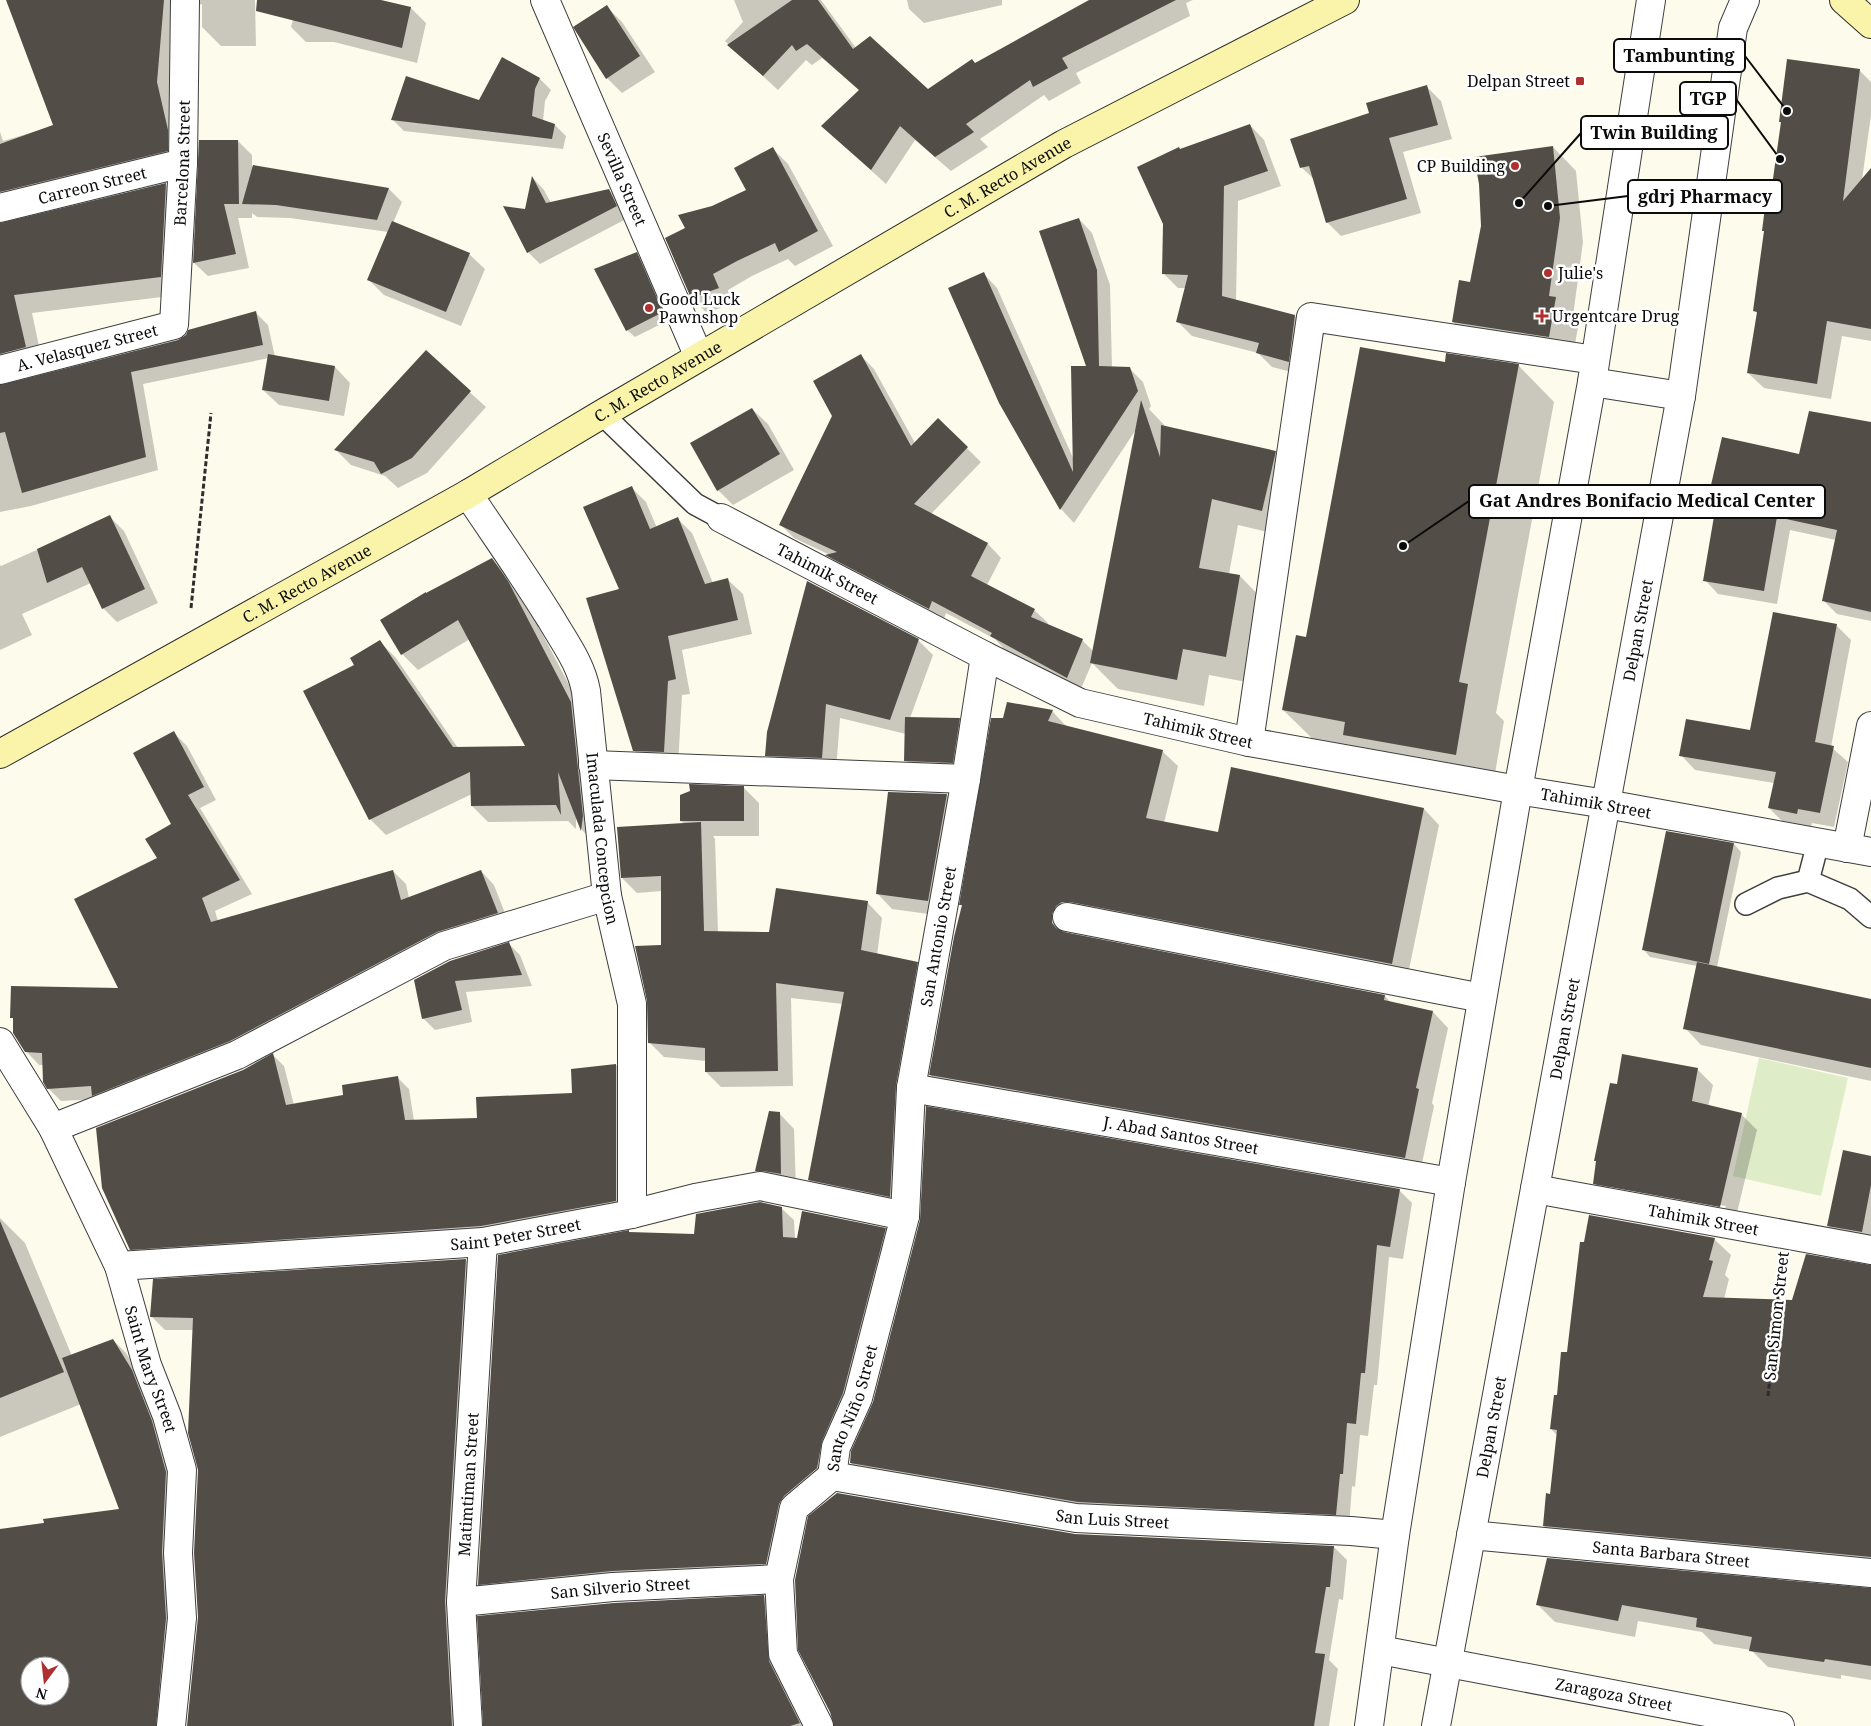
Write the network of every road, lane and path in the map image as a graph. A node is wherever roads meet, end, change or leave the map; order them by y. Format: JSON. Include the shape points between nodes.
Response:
{"nodes":[{"id":1,"x":185,"y":0,"type":"edge"},
{"id":2,"x":545,"y":0,"type":"edge"},
{"id":3,"x":1345,"y":0,"type":"edge"},
{"id":4,"x":1651,"y":0,"type":"edge"},
{"id":5,"x":1745,"y":0,"type":"edge"},
{"id":6,"x":1844,"y":0,"type":"edge"},
{"id":7,"x":1871,"y":24,"type":"edge"},
{"id":8,"x":183,"y":163,"type":"junction"},
{"id":9,"x":0,"y":208,"type":"edge"},
{"id":10,"x":174,"y":325,"type":"joint"},
{"id":11,"x":699,"y":357,"type":"junction"},
{"id":12,"x":0,"y":370,"type":"edge"},
{"id":13,"x":1594,"y":371,"type":"junction"},
{"id":14,"x":1681,"y":396,"type":"junction"},
{"id":15,"x":211,"y":413,"type":"dead end"},
{"id":16,"x":602,"y":414,"type":"junction"},
{"id":17,"x":468,"y":494,"type":"junction"},
{"id":18,"x":721,"y":518,"type":"joint"},
{"id":19,"x":187,"y":650,"type":"junction"},
{"id":20,"x":985,"y":656,"type":"junction"},
{"id":21,"x":1871,"y":726,"type":"edge"},
{"id":22,"x":1248,"y":742,"type":"junction"},
{"id":23,"x":0,"y":754,"type":"edge"},
{"id":24,"x":593,"y":765,"type":"junction"},
{"id":25,"x":966,"y":779,"type":"junction"},
{"id":26,"x":1518,"y":790,"type":"junction"},
{"id":27,"x":1606,"y":804,"type":"junction"},
{"id":28,"x":1818,"y":843,"type":"junction"},
{"id":29,"x":1859,"y":850,"type":"edge"},
{"id":30,"x":1808,"y":881,"type":"junction"},
{"id":31,"x":607,"y":896,"type":"junction"},
{"id":32,"x":1746,"y":904,"type":"dead end"},
{"id":33,"x":1067,"y":917,"type":"dead end"},
{"id":34,"x":1871,"y":917,"type":"edge"},
{"id":35,"x":1482,"y":998,"type":"junction"},
{"id":36,"x":0,"y":1042,"type":"edge"},
{"id":37,"x":911,"y":1088,"type":"junction"},
{"id":38,"x":53,"y":1128,"type":"junction"},
{"id":39,"x":1452,"y":1182,"type":"junction"},
{"id":40,"x":1535,"y":1189,"type":"junction"},
{"id":41,"x":632,"y":1214,"type":"junction"},
{"id":42,"x":905,"y":1216,"type":"junction"},
{"id":43,"x":1784,"y":1235,"type":"junction"},
{"id":44,"x":482,"y":1242,"type":"junction"},
{"id":45,"x":1871,"y":1250,"type":"edge"},
{"id":46,"x":119,"y":1266,"type":"junction"},
{"id":47,"x":1768,"y":1396,"type":"dead end"},
{"id":48,"x":832,"y":1476,"type":"junction"},
{"id":49,"x":1395,"y":1535,"type":"junction"},
{"id":50,"x":1471,"y":1535,"type":"junction"},
{"id":51,"x":1871,"y":1573,"type":"edge"},
{"id":52,"x":780,"y":1579,"type":"junction"},
{"id":53,"x":461,"y":1602,"type":"junction"},
{"id":54,"x":1380,"y":1650,"type":"junction"},
{"id":55,"x":1447,"y":1663,"type":"junction"},
{"id":56,"x":171,"y":1726,"type":"edge"},
{"id":57,"x":468,"y":1726,"type":"edge"},
{"id":58,"x":819,"y":1726,"type":"edge"},
{"id":59,"x":1369,"y":1726,"type":"edge"},
{"id":60,"x":1436,"y":1726,"type":"edge"},
{"id":61,"x":1780,"y":1726,"type":"edge"}],
"edges":[{"from":1,"to":8,"type":"street","name":"Barcelona Street"},
{"from":2,"to":11,"type":"street","name":"Sevilla Street"},
{"from":3,"to":11,"type":"main road","name":"C. M. Recto Avenue","via":[[1064,144]]},
{"from":4,"to":13,"type":"street"},
{"from":5,"to":14,"type":"street","name":"Delpan Street","via":[[1733,28]]},
{"from":6,"to":7,"type":"main road"},
{"from":8,"to":9,"type":"street","name":"Carreon Street"},
{"from":8,"to":10,"type":"street","name":"Barcelona Street"},
{"from":10,"to":12,"type":"street","name":"A. Velasquez Street"},
{"from":11,"to":16,"type":"main road","name":"C. M. Recto Avenue"},
{"from":13,"to":14,"type":"street"},
{"from":13,"to":22,"type":"street","via":[[1311,317]]},
{"from":13,"to":26,"type":"street"},
{"from":14,"to":27,"type":"street","name":"Delpan Street"},
{"from":15,"to":19,"type":"path"},
{"from":16,"to":17,"type":"main road","name":"C. M. Recto Avenue"},
{"from":16,"to":18,"type":"lane","name":"Tahimik Street","via":[[695,504]]},
{"from":17,"to":19,"type":"main road","name":"C. M. Recto Avenue"},
{"from":17,"to":24,"type":"street","name":"Imaculada Concepcion","via":[[580,667],[586,691]]},
{"from":18,"to":20,"type":"street","name":"Tahimik Street"},
{"from":19,"to":23,"type":"main road","name":"C. M. Recto Avenue"},
{"from":20,"to":22,"type":"street","name":"Tahimik Street","via":[[1080,703]]},
{"from":20,"to":25,"type":"street","name":"San Antonio Street"},
{"from":21,"to":29,"type":"street"},
{"from":22,"to":26,"type":"street","name":"Tahimik Street"},
{"from":24,"to":25,"type":"street"},
{"from":24,"to":31,"type":"street","name":"Imaculada Concepcion"},
{"from":25,"to":37,"type":"street","name":"San Antonio Street"},
{"from":26,"to":27,"type":"street","name":"Tahimik Street"},
{"from":26,"to":35,"type":"street"},
{"from":27,"to":28,"type":"street","name":"Tahimik Street"},
{"from":27,"to":40,"type":"street","name":"Delpan Street"},
{"from":28,"to":29,"type":"street","name":"Tahimik Street"},
{"from":28,"to":30,"type":"lane"},
{"from":30,"to":32,"type":"lane","via":[[1778,888]]},
{"from":30,"to":34,"type":"lane","via":[[1850,899]]},
{"from":31,"to":38,"type":"street","via":[[444,946],[237,1055]]},
{"from":31,"to":41,"type":"street","name":"Imaculada Concepcion","via":[[632,1004]]},
{"from":33,"to":35,"type":"street"},
{"from":35,"to":39,"type":"street"},
{"from":36,"to":38,"type":"street","name":"Saint Mary Street"},
{"from":37,"to":39,"type":"street","name":"J. Abad Santos Street"},
{"from":37,"to":42,"type":"street","name":"San Antonio Street"},
{"from":38,"to":46,"type":"street","name":"Saint Mary Street"},
{"from":39,"to":49,"type":"street"},
{"from":40,"to":43,"type":"street","name":"Tahimik Street"},
{"from":40,"to":50,"type":"street","name":"Delpan Street"},
{"from":41,"to":42,"type":"street","name":"Saint Peter Street","via":[[760,1186]]},
{"from":41,"to":44,"type":"street","name":"Saint Peter Street"},
{"from":42,"to":48,"type":"street","name":"Santo Niño Street","via":[[858,1398],[836,1447]]},
{"from":43,"to":45,"type":"street","name":"Tahimik Street"},
{"from":43,"to":47,"type":"path","name":"San Simon Street"},
{"from":44,"to":46,"type":"street","name":"Saint Peter Street"},
{"from":44,"to":53,"type":"street","name":"Matimtiman Street"},
{"from":46,"to":56,"type":"street","name":"Saint Mary Street","via":[[182,1470],[178,1553],[182,1618]]},
{"from":48,"to":49,"type":"street","name":"San Luis Street","via":[[1076,1518]]},
{"from":48,"to":52,"type":"street","name":"Santo Niño Street","via":[[794,1508]]},
{"from":49,"to":54,"type":"street"},
{"from":50,"to":51,"type":"street","name":"Santa Barbara Street"},
{"from":50,"to":55,"type":"street","name":"Delpan Street"},
{"from":52,"to":53,"type":"street","name":"San Silverio Street","via":[[613,1587]]},
{"from":52,"to":58,"type":"street","name":"Santo Niño Street","via":[[783,1654]]},
{"from":53,"to":57,"type":"street","name":"Matimtiman Street"},
{"from":54,"to":55,"type":"street","name":"Zaragoza Street"},
{"from":54,"to":59,"type":"street"},
{"from":55,"to":60,"type":"street"},
{"from":55,"to":61,"type":"street","name":"Zaragoza Street"}]}
